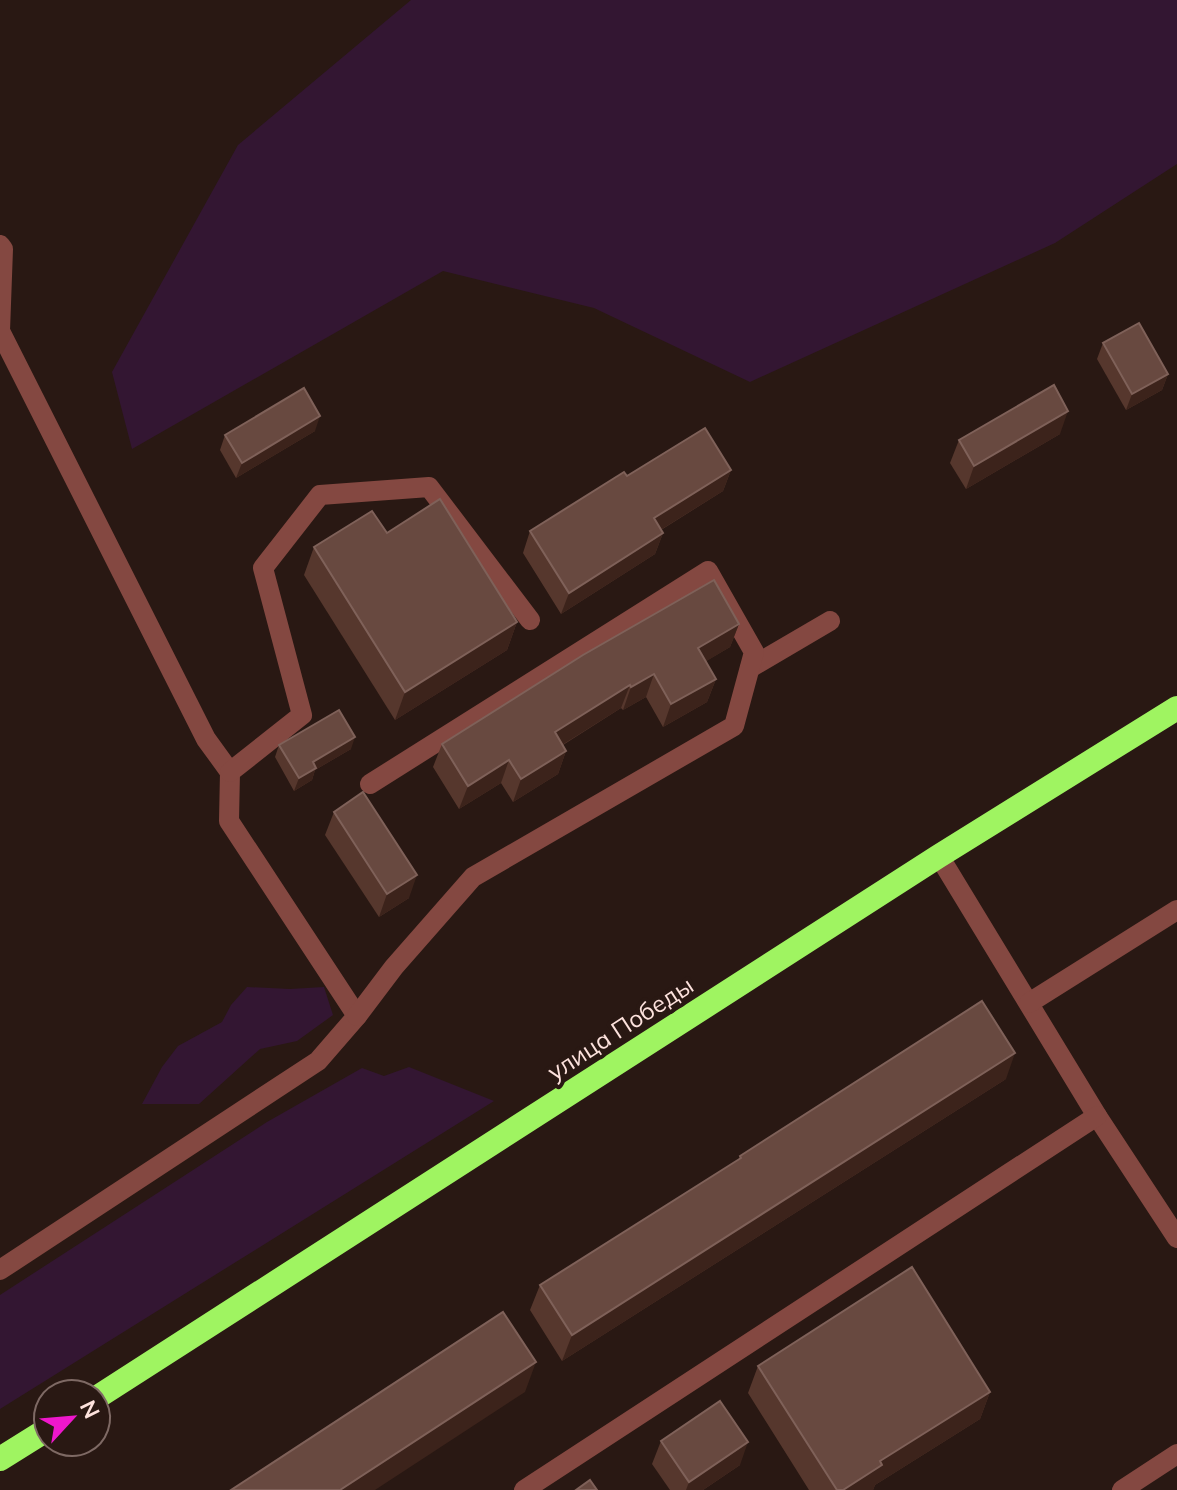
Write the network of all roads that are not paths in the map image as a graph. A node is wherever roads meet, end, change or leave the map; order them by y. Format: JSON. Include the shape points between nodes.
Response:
{"nodes":[{"id":1,"x":0,"y":245,"type":"edge"},
{"id":2,"x":530,"y":620,"type":"dead end"},
{"id":3,"x":830,"y":621,"type":"dead end"},
{"id":4,"x":750,"y":668,"type":"junction"},
{"id":5,"x":1177,"y":708,"type":"edge"},
{"id":6,"x":230,"y":772,"type":"junction"},
{"id":7,"x":370,"y":784,"type":"dead end"},
{"id":8,"x":939,"y":856,"type":"junction"},
{"id":9,"x":1177,"y":910,"type":"edge"},
{"id":10,"x":1029,"y":1003,"type":"junction"},
{"id":11,"x":357,"y":1016,"type":"junction"},
{"id":12,"x":1097,"y":1116,"type":"junction"},
{"id":13,"x":1177,"y":1238,"type":"edge"},
{"id":14,"x":0,"y":1270,"type":"edge"},
{"id":15,"x":112,"y":1388,"type":"edge"},
{"id":16,"x":32,"y":1439,"type":"edge"},
{"id":17,"x":1177,"y":1454,"type":"edge"},
{"id":18,"x":0,"y":1459,"type":"edge"},
{"id":19,"x":524,"y":1490,"type":"edge"},
{"id":20,"x":1122,"y":1490,"type":"edge"}],
"edges":[{"from":1,"to":6,"type":"street","via":[[0,331],[206,739]]},
{"from":2,"to":6,"type":"street","via":[[429,487],[320,495],[263,568],[302,715]]},
{"from":3,"to":4,"type":"street"},
{"from":4,"to":7,"type":"street","via":[[754,652],[708,571]]},
{"from":4,"to":11,"type":"street","via":[[734,726],[473,877]]},
{"from":5,"to":8,"type":"highway","name":"улица Победы"},
{"from":6,"to":11,"type":"street","via":[[229,821]]},
{"from":8,"to":10,"type":"street"},
{"from":8,"to":15,"type":"highway","name":"улица Победы"},
{"from":9,"to":10,"type":"street"},
{"from":10,"to":12,"type":"street"},
{"from":11,"to":14,"type":"street","via":[[318,1061]]},
{"from":12,"to":13,"type":"street"},
{"from":12,"to":19,"type":"street"},
{"from":16,"to":18,"type":"highway"},
{"from":17,"to":20,"type":"street"}]}
